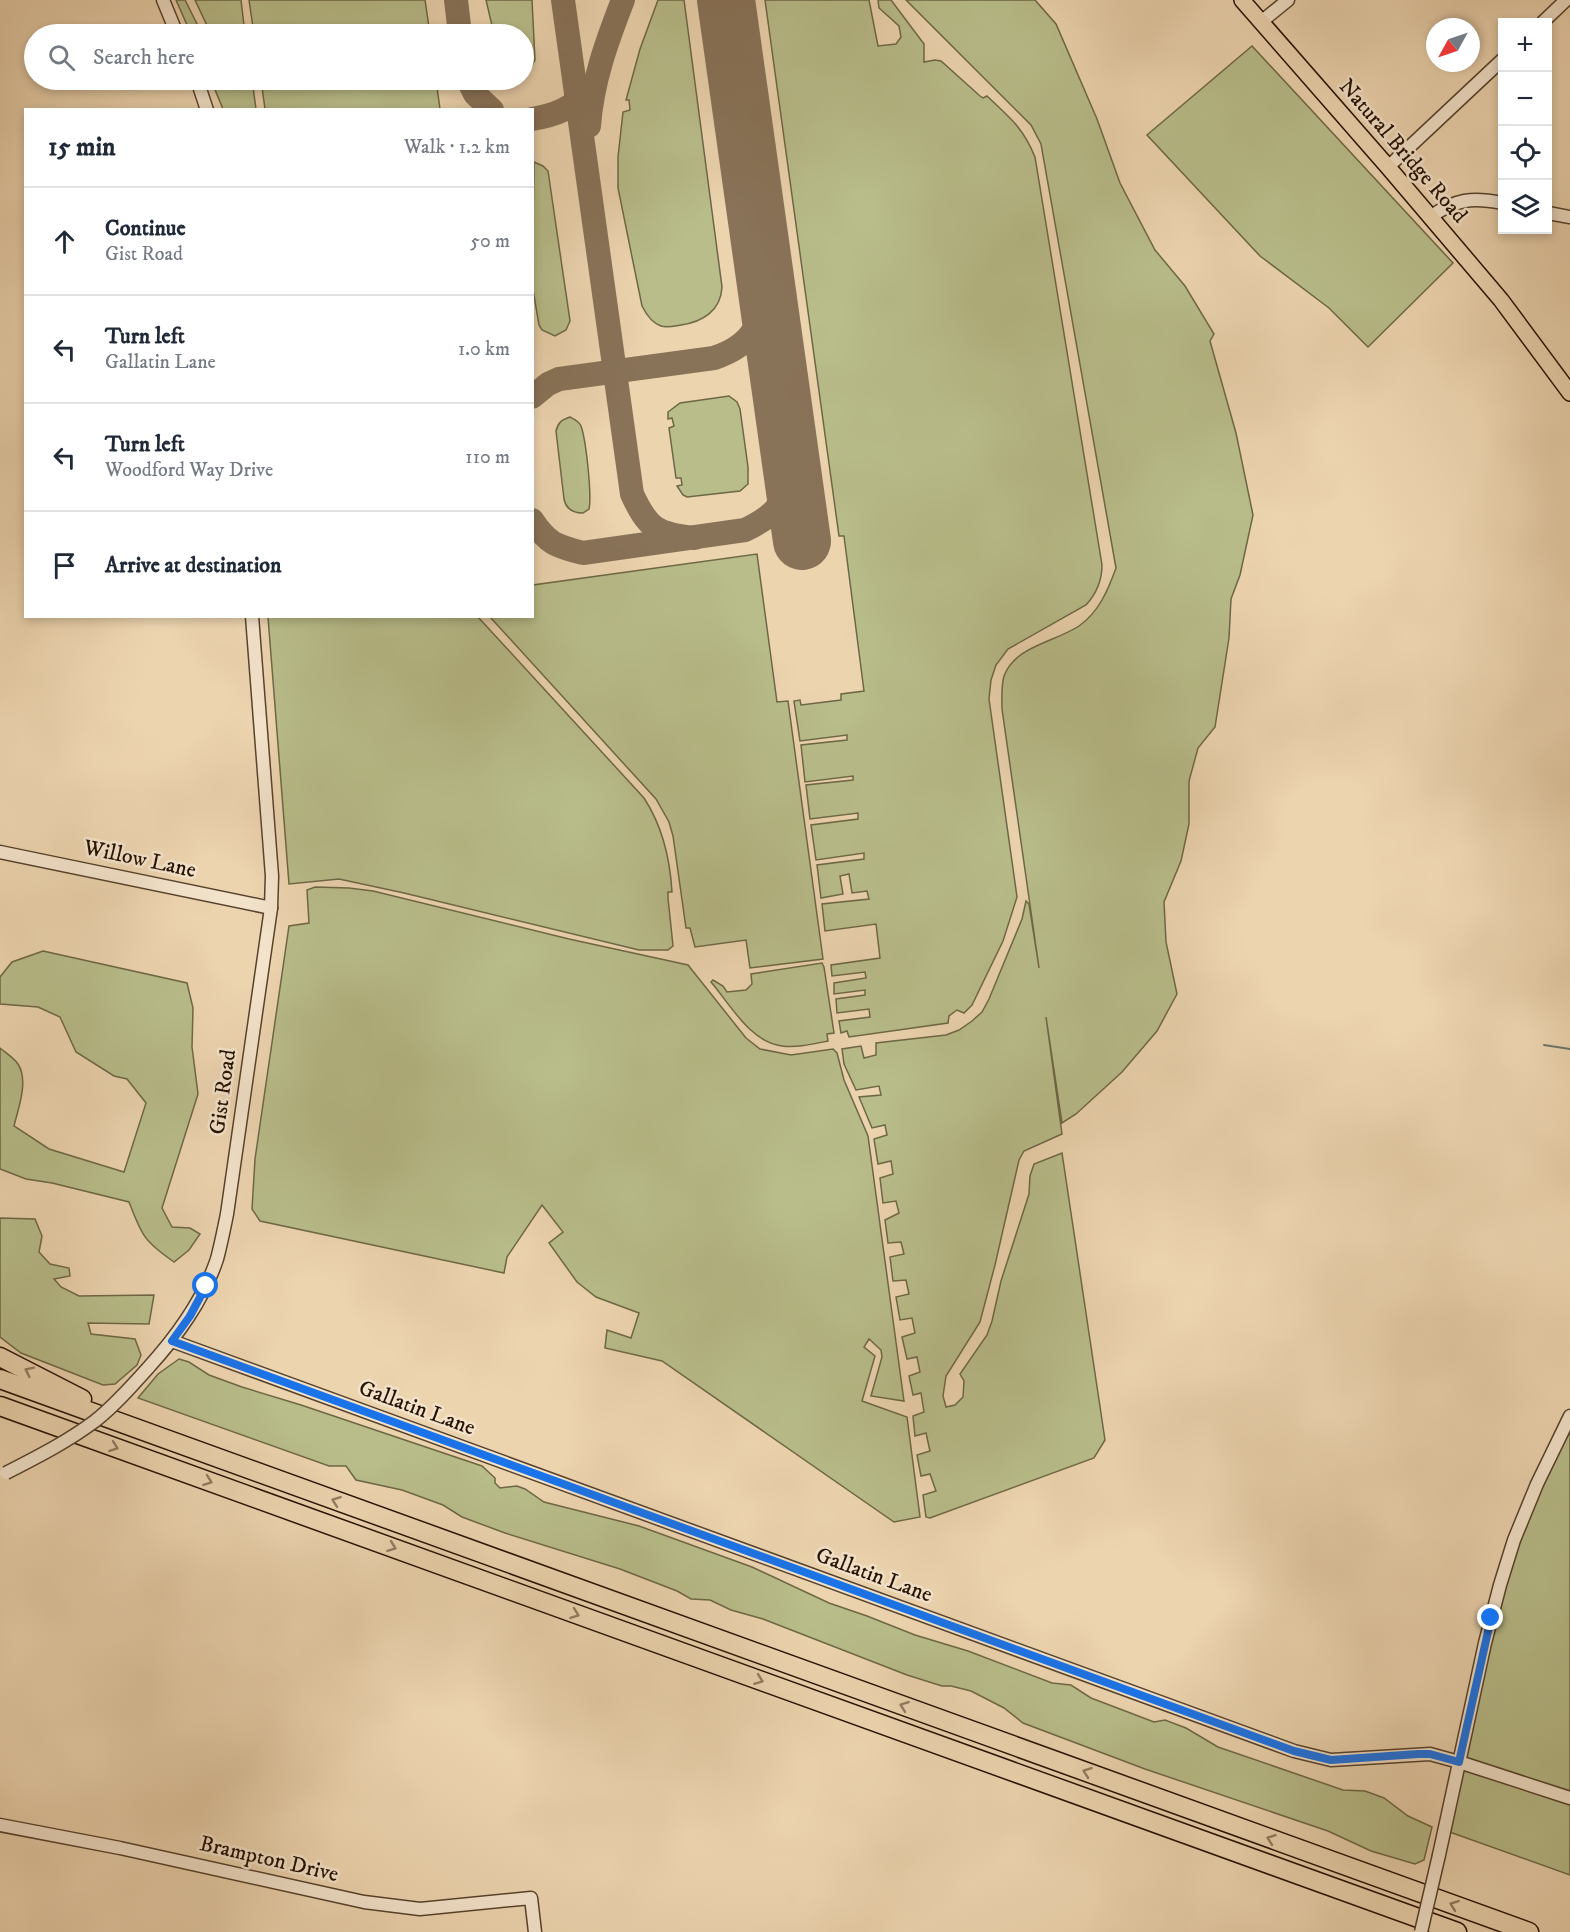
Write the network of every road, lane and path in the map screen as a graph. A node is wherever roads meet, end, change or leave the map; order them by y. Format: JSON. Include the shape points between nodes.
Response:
{"nodes":[{"id":1,"x":163,"y":0,"type":"edge"},
{"id":2,"x":1242,"y":0,"type":"edge"},
{"id":3,"x":1288,"y":0,"type":"edge"},
{"id":4,"x":1566,"y":0,"type":"edge"},
{"id":5,"x":1547,"y":18,"type":"edge"},
{"id":6,"x":1261,"y":22,"type":"junction"},
{"id":7,"x":173,"y":24,"type":"edge"},
{"id":8,"x":1498,"y":65,"type":"edge"},
{"id":9,"x":200,"y":90,"type":"edge"},
{"id":10,"x":206,"y":108,"type":"edge"},
{"id":11,"x":1388,"y":167,"type":"junction"},
{"id":12,"x":1498,"y":202,"type":"edge"},
{"id":13,"x":1552,"y":214,"type":"edge"},
{"id":14,"x":1430,"y":217,"type":"junction"},
{"id":15,"x":1570,"y":217,"type":"edge"},
{"id":16,"x":1570,"y":393,"type":"edge"},
{"id":17,"x":252,"y":618,"type":"edge"},
{"id":18,"x":0,"y":852,"type":"edge"},
{"id":19,"x":271,"y":908,"type":"junction"},
{"id":20,"x":172,"y":1341,"type":"junction"},
{"id":21,"x":0,"y":1358,"type":"edge"},
{"id":22,"x":0,"y":1379,"type":"edge"},
{"id":23,"x":0,"y":1406,"type":"edge"},
{"id":24,"x":1570,"y":1416,"type":"edge"},
{"id":25,"x":136,"y":1428,"type":"junction"},
{"id":26,"x":3,"y":1474,"type":"edge"},
{"id":27,"x":1459,"y":1762,"type":"junction"},
{"id":28,"x":1570,"y":1798,"type":"edge"},
{"id":29,"x":0,"y":1825,"type":"edge"},
{"id":30,"x":535,"y":1932,"type":"edge"},
{"id":31,"x":1421,"y":1932,"type":"edge"},
{"id":32,"x":1456,"y":1932,"type":"edge"},
{"id":33,"x":1529,"y":1932,"type":"edge"}],
"edges":[{"from":1,"to":7,"type":"street"},
{"from":2,"to":6,"type":"main road","name":"Natural Bridge Road"},
{"from":3,"to":6,"type":"street"},
{"from":4,"to":5,"type":"street"},
{"from":6,"to":11,"type":"main road","name":"Natural Bridge Road"},
{"from":8,"to":11,"type":"street"},
{"from":9,"to":10,"type":"street"},
{"from":11,"to":14,"type":"main road","name":"Natural Bridge Road"},
{"from":12,"to":14,"type":"street","via":[[1463,201]]},
{"from":13,"to":15,"type":"street"},
{"from":14,"to":16,"type":"main road","name":"Natural Bridge Road","via":[[1501,300]]},
{"from":17,"to":19,"type":"street","name":"Gist Road","via":[[272,876]]},
{"from":18,"to":19,"type":"street","name":"Willow Lane"},
{"from":19,"to":20,"type":"street","name":"Gist Road","via":[[220,1247],[206,1286]]},
{"from":20,"to":26,"type":"street","name":"Gist Road","bridge":true,"via":[[96,1420],[57,1447]]},
{"from":20,"to":27,"type":"street","name":"Gallatin Lane","via":[[1294,1751],[1331,1760],[1430,1754]]},
{"from":25,"to":21,"type":"highway","one_way":true},
{"from":22,"to":25,"type":"highway"},
{"from":23,"to":32,"type":"highway","one_way":true},
{"from":24,"to":27,"type":"street","via":[[1510,1551]]},
{"from":33,"to":25,"type":"highway","one_way":true},
{"from":27,"to":28,"type":"street","name":"Gallatin Lane"},
{"from":27,"to":31,"type":"street","bridge":true},
{"from":29,"to":30,"type":"street","name":"Brampton Drive","via":[[403,1908],[531,1898]]}]}
